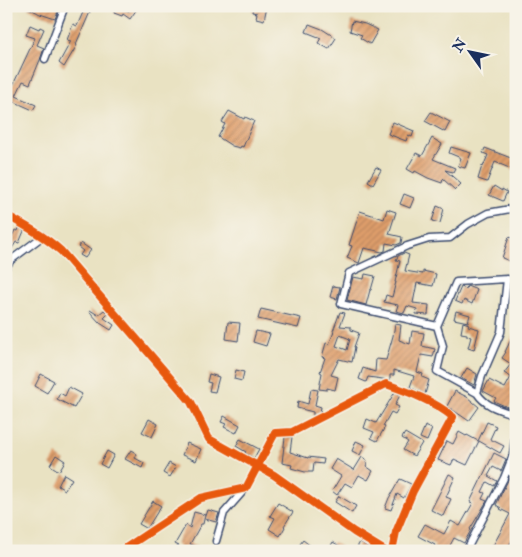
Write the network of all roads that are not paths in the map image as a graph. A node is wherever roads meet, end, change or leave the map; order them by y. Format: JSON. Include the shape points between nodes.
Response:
{"nodes":[{"id":1,"x":65,"y":6,"type":"edge"},
{"id":2,"x":45,"y":59,"type":"dead end"},
{"id":3,"x":516,"y":208,"type":"edge"},
{"id":4,"x":6,"y":216,"type":"edge"},
{"id":5,"x":43,"y":236,"type":"junction"},
{"id":6,"x":6,"y":267,"type":"edge"},
{"id":7,"x":507,"y":279,"type":"junction"},
{"id":8,"x":516,"y":281,"type":"edge"},
{"id":9,"x":437,"y":326,"type":"junction"},
{"id":10,"x":477,"y":393,"type":"junction"},
{"id":11,"x":516,"y":415,"type":"edge"},
{"id":12,"x":516,"y":429,"type":"edge"},
{"id":13,"x":257,"y":466,"type":"junction"},
{"id":14,"x":508,"y":470,"type":"junction"},
{"id":15,"x":516,"y":477,"type":"edge"},
{"id":16,"x":246,"y":488,"type":"junction"},
{"id":17,"x":216,"y":541,"type":"dead end"},
{"id":18,"x":516,"y":546,"type":"edge"},
{"id":19,"x":121,"y":551,"type":"edge"},
{"id":20,"x":385,"y":551,"type":"edge"},
{"id":21,"x":392,"y":551,"type":"edge"},
{"id":22,"x":466,"y":551,"type":"edge"},
{"id":23,"x":514,"y":551,"type":"edge"}],
"edges":[{"from":1,"to":2,"type":"street"},
{"from":3,"to":9,"type":"street","via":[[488,213],[450,238],[429,239],[407,246],[349,273],[341,304]]},
{"from":4,"to":5,"type":"street"},
{"from":5,"to":6,"type":"street"},
{"from":5,"to":13,"type":"street","via":[[61,252],[191,402],[209,439]]},
{"from":7,"to":8,"type":"street"},
{"from":7,"to":9,"type":"street","via":[[456,282]]},
{"from":7,"to":10,"type":"street","via":[[501,332]]},
{"from":9,"to":10,"type":"street","via":[[443,346],[437,371]]},
{"from":10,"to":11,"type":"street","via":[[486,404]]},
{"from":12,"to":14,"type":"street"},
{"from":13,"to":16,"type":"street"},
{"from":13,"to":20,"type":"street"},
{"from":13,"to":21,"type":"street","via":[[275,433],[292,432],[386,384],[442,408],[453,417],[413,491],[396,532]]},
{"from":14,"to":15,"type":"street"},
{"from":14,"to":22,"type":"street"},
{"from":16,"to":17,"type":"street","via":[[224,513]]},
{"from":16,"to":19,"type":"street","via":[[201,498]]},
{"from":18,"to":23,"type":"street"}]}
